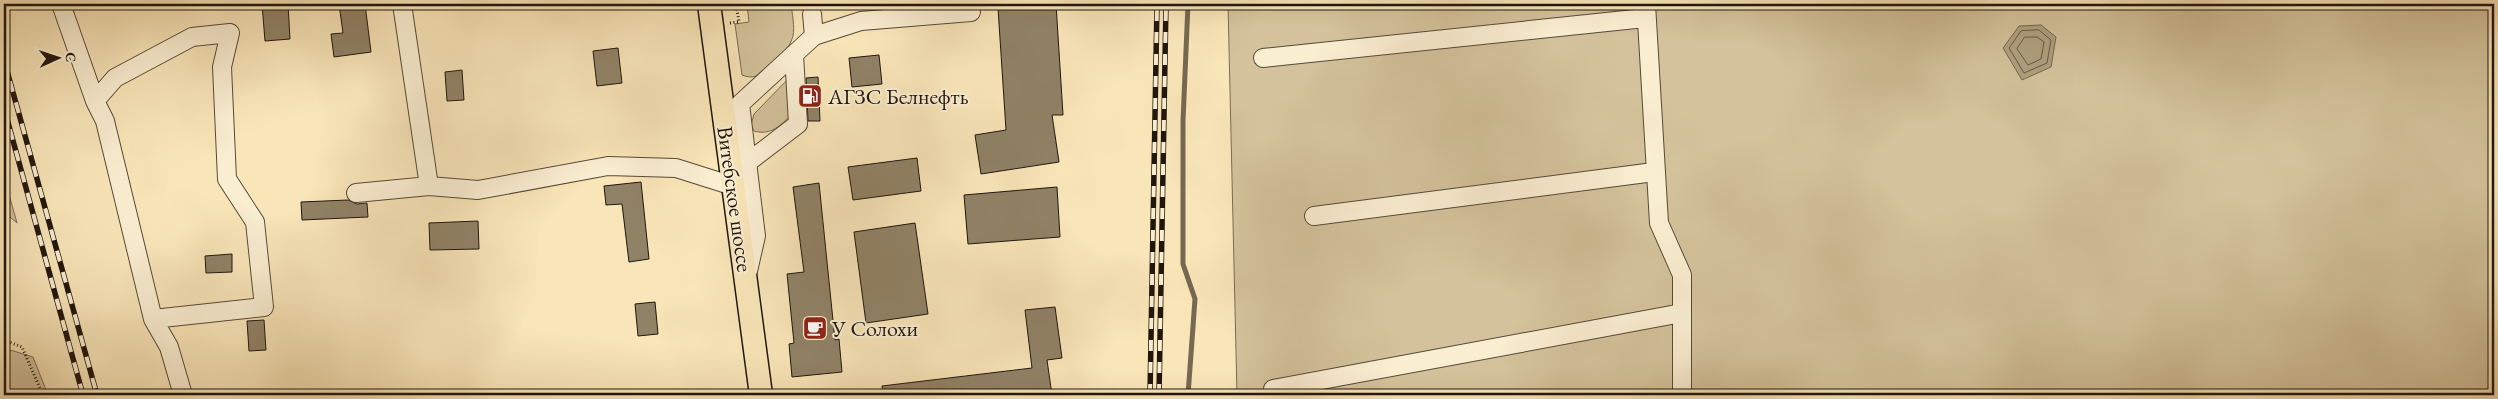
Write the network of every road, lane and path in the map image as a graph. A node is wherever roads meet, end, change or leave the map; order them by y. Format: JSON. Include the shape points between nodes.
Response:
{"nodes":[{"id":1,"x":61,"y":4,"type":"edge"},
{"id":2,"x":402,"y":4,"type":"edge"},
{"id":3,"x":709,"y":4,"type":"edge"},
{"id":4,"x":1646,"y":11,"type":"edge"},
{"id":5,"x":971,"y":12,"type":"dead end"},
{"id":6,"x":812,"y":14,"type":"dead end"},
{"id":7,"x":814,"y":36,"type":"junction"},
{"id":8,"x":794,"y":54,"type":"junction"},
{"id":9,"x":1263,"y":58,"type":"dead end"},
{"id":10,"x":94,"y":100,"type":"junction"},
{"id":11,"x":747,"y":163,"type":"junction"},
{"id":12,"x":1654,"y":172,"type":"junction"},
{"id":13,"x":429,"y":186,"type":"junction"},
{"id":14,"x":733,"y":186,"type":"junction"},
{"id":15,"x":356,"y":193,"type":"dead end"},
{"id":16,"x":1314,"y":216,"type":"dead end"},
{"id":17,"x":746,"y":281,"type":"junction"},
{"id":18,"x":1682,"y":313,"type":"junction"},
{"id":19,"x":153,"y":319,"type":"junction"},
{"id":20,"x":4,"y":340,"type":"edge"},
{"id":21,"x":1273,"y":389,"type":"dead end"},
{"id":22,"x":44,"y":395,"type":"edge"},
{"id":23,"x":183,"y":395,"type":"edge"},
{"id":24,"x":761,"y":395,"type":"edge"},
{"id":25,"x":1682,"y":395,"type":"edge"}],
"edges":[{"from":1,"to":10,"type":"street"},
{"from":2,"to":13,"type":"street"},
{"from":3,"to":14,"type":"main road","name":"Витебское шоссе"},
{"from":4,"to":9,"type":"street"},
{"from":4,"to":12,"type":"street"},
{"from":5,"to":7,"type":"street","via":[[862,21]]},
{"from":6,"to":7,"type":"street"},
{"from":7,"to":8,"type":"street"},
{"from":8,"to":11,"type":"street","via":[[740,104]]},
{"from":8,"to":11,"type":"street","via":[[798,124]]},
{"from":10,"to":19,"type":"street","via":[[105,121]]},
{"from":10,"to":19,"type":"street","via":[[115,78],[192,37],[230,33],[222,67],[227,179],[255,222],[264,307]]},
{"from":11,"to":17,"type":"street","via":[[756,236]]},
{"from":12,"to":16,"type":"street"},
{"from":12,"to":18,"type":"street","via":[[1659,223],[1682,275]]},
{"from":13,"to":14,"type":"street","via":[[478,190],[608,166],[676,168]]},
{"from":13,"to":15,"type":"street"},
{"from":14,"to":17,"type":"main road","name":"Витебское шоссе"},
{"from":17,"to":24,"type":"main road","name":"Витебское шоссе"},
{"from":18,"to":21,"type":"street"},
{"from":18,"to":25,"type":"street"},
{"from":19,"to":23,"type":"street","via":[[169,346]]},
{"from":20,"to":22,"type":"path","via":[[22,347]]}]}
